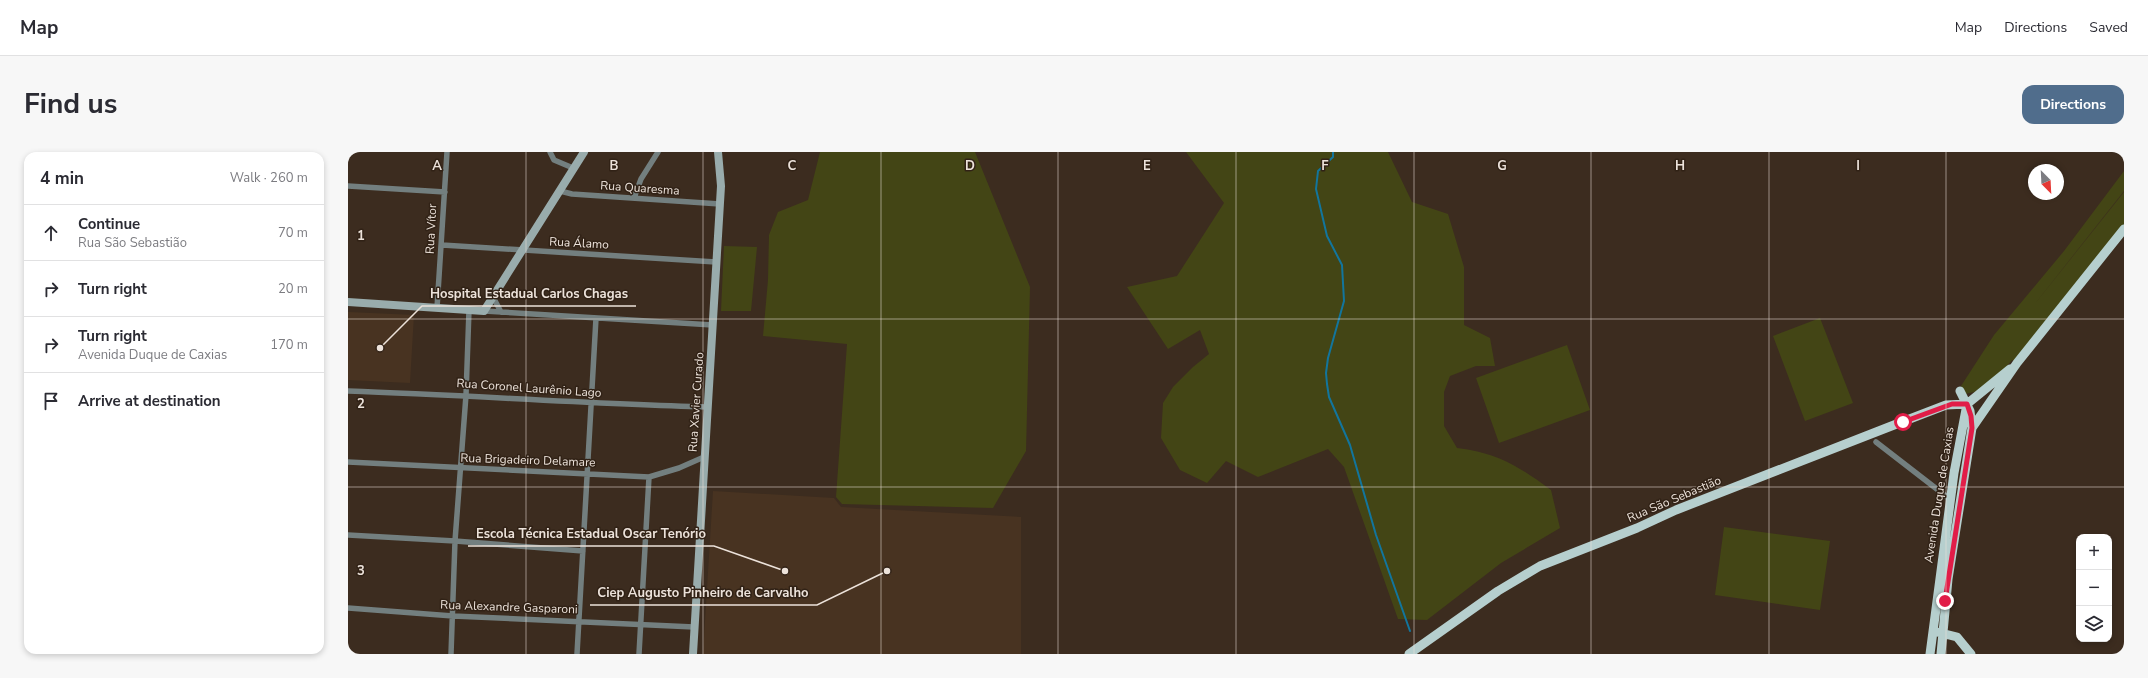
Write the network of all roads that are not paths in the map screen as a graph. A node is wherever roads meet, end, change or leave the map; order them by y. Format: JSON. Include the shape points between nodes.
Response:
{"nodes":[{"id":1,"x":447,"y":152,"type":"edge"},
{"id":2,"x":550,"y":152,"type":"edge"},
{"id":3,"x":584,"y":152,"type":"edge"},
{"id":4,"x":658,"y":152,"type":"edge"},
{"id":5,"x":718,"y":152,"type":"edge"},
{"id":6,"x":573,"y":168,"type":"junction"},
{"id":7,"x":348,"y":186,"type":"edge"},
{"id":8,"x":560,"y":191,"type":"junction"},
{"id":9,"x":445,"y":192,"type":"junction"},
{"id":10,"x":634,"y":198,"type":"junction"},
{"id":11,"x":720,"y":204,"type":"junction"},
{"id":12,"x":2124,"y":229,"type":"edge"},
{"id":13,"x":442,"y":245,"type":"junction"},
{"id":14,"x":521,"y":251,"type":"junction"},
{"id":15,"x":716,"y":262,"type":"junction"},
{"id":16,"x":493,"y":297,"type":"junction"},
{"id":17,"x":348,"y":302,"type":"edge"},
{"id":18,"x":437,"y":308,"type":"junction"},
{"id":19,"x":469,"y":310,"type":"junction"},
{"id":20,"x":484,"y":311,"type":"junction"},
{"id":21,"x":501,"y":312,"type":"junction"},
{"id":22,"x":596,"y":318,"type":"junction"},
{"id":23,"x":713,"y":325,"type":"junction"},
{"id":24,"x":2017,"y":363,"type":"junction"},
{"id":25,"x":348,"y":391,"type":"edge"},
{"id":26,"x":1960,"y":391,"type":"dead end"},
{"id":27,"x":466,"y":395,"type":"junction"},
{"id":28,"x":592,"y":404,"type":"junction"},
{"id":29,"x":1967,"y":404,"type":"junction"},
{"id":30,"x":708,"y":407,"type":"junction"},
{"id":31,"x":1972,"y":428,"type":"junction"},
{"id":32,"x":1876,"y":442,"type":"dead end"},
{"id":33,"x":704,"y":457,"type":"junction"},
{"id":34,"x":348,"y":462,"type":"edge"},
{"id":35,"x":461,"y":468,"type":"junction"},
{"id":36,"x":588,"y":473,"type":"junction"},
{"id":37,"x":649,"y":477,"type":"junction"},
{"id":38,"x":1951,"y":500,"type":"junction"},
{"id":39,"x":348,"y":535,"type":"edge"},
{"id":40,"x":455,"y":541,"type":"junction"},
{"id":41,"x":583,"y":551,"type":"junction"},
{"id":42,"x":348,"y":608,"type":"edge"},
{"id":43,"x":453,"y":616,"type":"junction"},
{"id":44,"x":578,"y":621,"type":"junction"},
{"id":45,"x":640,"y":624,"type":"junction"},
{"id":46,"x":694,"y":627,"type":"junction"},
{"id":47,"x":1933,"y":631,"type":"junction"},
{"id":48,"x":1943,"y":633,"type":"junction"},
{"id":49,"x":451,"y":654,"type":"edge"},
{"id":50,"x":577,"y":654,"type":"edge"},
{"id":51,"x":639,"y":654,"type":"edge"},
{"id":52,"x":693,"y":654,"type":"edge"},
{"id":53,"x":1409,"y":654,"type":"edge"},
{"id":54,"x":1930,"y":654,"type":"edge"},
{"id":55,"x":1941,"y":654,"type":"edge"},
{"id":56,"x":1971,"y":654,"type":"edge"}],
"edges":[{"from":1,"to":9,"type":"street","name":"Rua Vítor"},
{"from":2,"to":6,"type":"street","via":[[554,160]]},
{"from":3,"to":6,"type":"main road"},
{"from":4,"to":10,"type":"street","via":[[638,185]]},
{"from":5,"to":11,"type":"main road","name":"Rua Xavier Curado"},
{"from":6,"to":8,"type":"main road"},
{"from":7,"to":9,"type":"street"},
{"from":8,"to":10,"type":"street","name":"Rua Quaresma"},
{"from":8,"to":14,"type":"main road"},
{"from":9,"to":13,"type":"street","name":"Rua Vítor"},
{"from":10,"to":11,"type":"street","name":"Rua Quaresma"},
{"from":11,"to":15,"type":"main road","name":"Rua Xavier Curado"},
{"from":12,"to":24,"type":"main road","name":"Avenida Duque de Caxias"},
{"from":13,"to":14,"type":"street","name":"Rua Álamo"},
{"from":13,"to":18,"type":"street","name":"Rua Vítor"},
{"from":14,"to":15,"type":"street","name":"Rua Álamo"},
{"from":14,"to":16,"type":"main road"},
{"from":15,"to":23,"type":"main road","name":"Rua Xavier Curado"},
{"from":16,"to":20,"type":"main road"},
{"from":16,"to":21,"type":"street"},
{"from":17,"to":18,"type":"main road"},
{"from":18,"to":19,"type":"main road"},
{"from":19,"to":20,"type":"main road"},
{"from":19,"to":27,"type":"street"},
{"from":20,"to":21,"type":"street"},
{"from":21,"to":22,"type":"street"},
{"from":22,"to":23,"type":"street"},
{"from":22,"to":28,"type":"street"},
{"from":23,"to":30,"type":"main road","name":"Rua Xavier Curado"},
{"from":24,"to":29,"type":"main road","name":"Avenida Duque de Caxias"},
{"from":24,"to":31,"type":"main road","name":"Avenida Duque de Caxias"},
{"from":25,"to":27,"type":"street","name":"Rua Coronel Laurênio Lago"},
{"from":26,"to":29,"type":"main road"},
{"from":27,"to":28,"type":"street","name":"Rua Coronel Laurênio Lago"},
{"from":27,"to":35,"type":"street"},
{"from":28,"to":30,"type":"street","name":"Rua Coronel Laurênio Lago"},
{"from":28,"to":36,"type":"street"},
{"from":29,"to":31,"type":"main road"},
{"from":29,"to":38,"type":"main road","name":"Avenida Duque de Caxias"},
{"from":29,"to":53,"type":"main road","name":"Rua São Sebastião","via":[[1952,404],[1903,422],[1540,566],[1498,591]]},
{"from":30,"to":33,"type":"main road","name":"Rua Xavier Curado"},
{"from":31,"to":48,"type":"main road","name":"Avenida Duque de Caxias","via":[[1948,579]]},
{"from":32,"to":38,"type":"street"},
{"from":33,"to":37,"type":"street","name":"Rua Brigadeiro Delamare"},
{"from":33,"to":46,"type":"main road","name":"Rua Xavier Curado"},
{"from":34,"to":35,"type":"street","name":"Rua Brigadeiro Delamare"},
{"from":35,"to":36,"type":"street","name":"Rua Brigadeiro Delamare"},
{"from":35,"to":40,"type":"street"},
{"from":36,"to":37,"type":"street","name":"Rua Brigadeiro Delamare"},
{"from":36,"to":41,"type":"street"},
{"from":37,"to":45,"type":"street"},
{"from":38,"to":47,"type":"main road","name":"Avenida Duque de Caxias"},
{"from":39,"to":40,"type":"street"},
{"from":40,"to":41,"type":"street"},
{"from":40,"to":43,"type":"street"},
{"from":41,"to":44,"type":"street"},
{"from":42,"to":43,"type":"street","name":"Rua Alexandre Gasparoni"},
{"from":43,"to":44,"type":"street","name":"Rua Alexandre Gasparoni"},
{"from":43,"to":49,"type":"street"},
{"from":44,"to":45,"type":"street","name":"Rua Alexandre Gasparoni"},
{"from":44,"to":50,"type":"street"},
{"from":45,"to":46,"type":"street","name":"Rua Alexandre Gasparoni"},
{"from":45,"to":51,"type":"street"},
{"from":46,"to":52,"type":"main road","name":"Rua Xavier Curado"},
{"from":47,"to":48,"type":"main road"},
{"from":47,"to":54,"type":"main road","name":"Avenida Duque de Caxias"},
{"from":48,"to":55,"type":"main road","name":"Avenida Duque de Caxias"},
{"from":48,"to":56,"type":"main road","via":[[1957,637]]}]}
